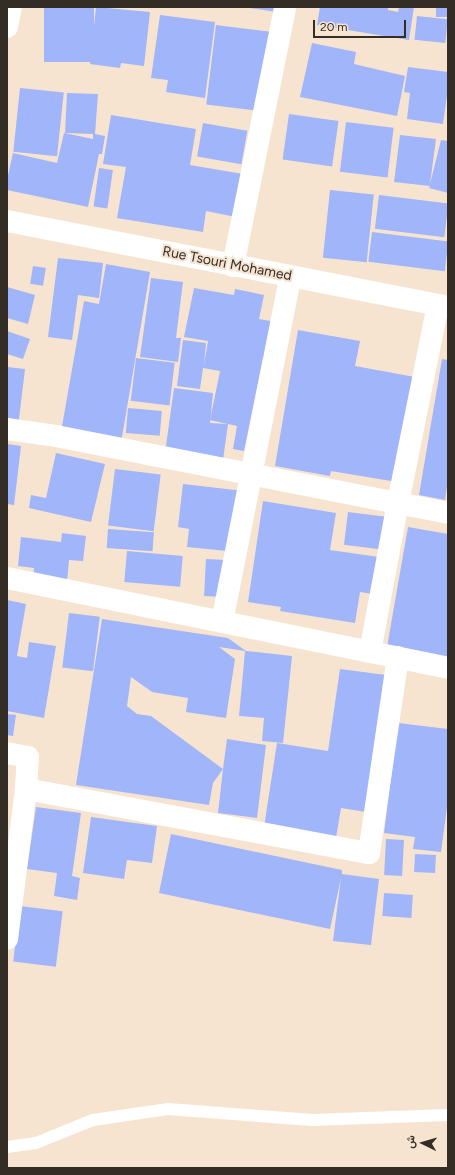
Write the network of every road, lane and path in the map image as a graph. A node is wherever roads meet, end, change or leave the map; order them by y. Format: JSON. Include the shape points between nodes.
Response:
{"nodes":[{"id":1,"x":11,"y":7,"type":"edge"},
{"id":2,"x":285,"y":7,"type":"edge"},
{"id":3,"x":7,"y":27,"type":"edge"},
{"id":4,"x":7,"y":221,"type":"edge"},
{"id":5,"x":233,"y":266,"type":"junction"},
{"id":6,"x":290,"y":277,"type":"junction"},
{"id":7,"x":443,"y":306,"type":"edge"},
{"id":8,"x":7,"y":429,"type":"edge"},
{"id":9,"x":251,"y":474,"type":"junction"},
{"id":10,"x":398,"y":503,"type":"junction"},
{"id":11,"x":448,"y":513,"type":"edge"},
{"id":12,"x":7,"y":578,"type":"edge"},
{"id":13,"x":222,"y":622,"type":"junction"},
{"id":14,"x":370,"y":652,"type":"junction"},
{"id":15,"x":398,"y":658,"type":"junction"},
{"id":16,"x":448,"y":668,"type":"edge"},
{"id":17,"x":7,"y":753,"type":"edge"},
{"id":18,"x":26,"y":789,"type":"junction"},
{"id":19,"x":7,"y":940,"type":"edge"},
{"id":20,"x":448,"y":1115,"type":"edge"},
{"id":21,"x":7,"y":1147,"type":"edge"}],
"edges":[{"from":1,"to":3,"type":"street"},
{"from":2,"to":5,"type":"street"},
{"from":4,"to":5,"type":"street","name":"Rue Tsouri Mohamed"},
{"from":5,"to":6,"type":"street","name":"Rue Tsouri Mohamed"},
{"from":6,"to":7,"type":"street","name":"Rue Tsouri Mohamed"},
{"from":6,"to":9,"type":"street"},
{"from":7,"to":10,"type":"street"},
{"from":8,"to":9,"type":"street","via":[[56,436]]},
{"from":9,"to":10,"type":"street"},
{"from":9,"to":13,"type":"street"},
{"from":10,"to":11,"type":"street"},
{"from":10,"to":14,"type":"street"},
{"from":12,"to":13,"type":"street"},
{"from":13,"to":14,"type":"street"},
{"from":14,"to":15,"type":"street"},
{"from":15,"to":16,"type":"street"},
{"from":15,"to":18,"type":"street","via":[[369,854]]},
{"from":17,"to":18,"type":"street","via":[[28,757]]},
{"from":18,"to":19,"type":"street"},
{"from":20,"to":21,"type":"lane","via":[[312,1120],[168,1110],[92,1120],[36,1143]]}]}
